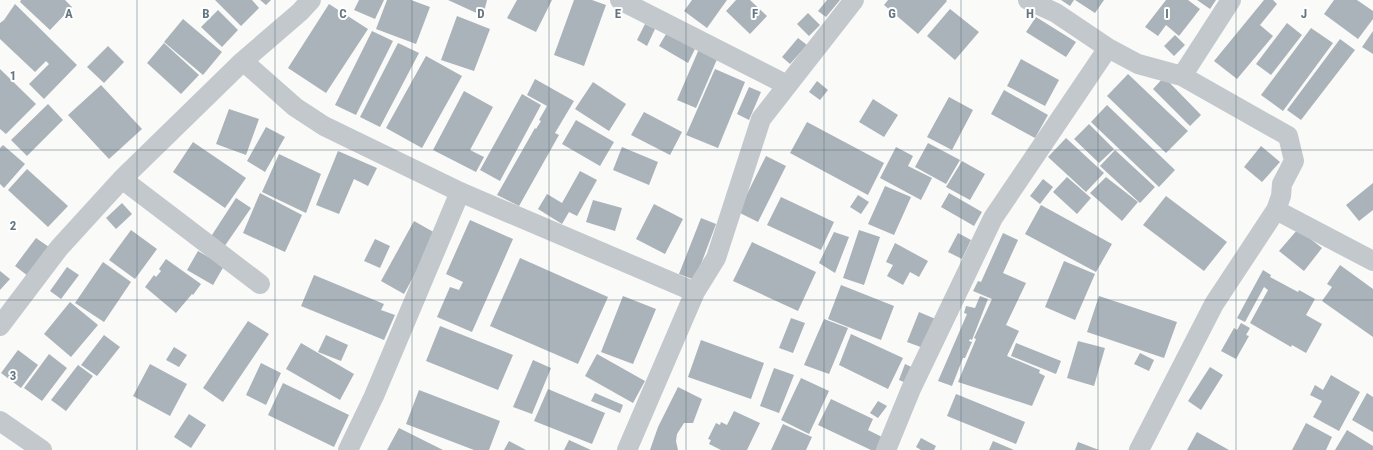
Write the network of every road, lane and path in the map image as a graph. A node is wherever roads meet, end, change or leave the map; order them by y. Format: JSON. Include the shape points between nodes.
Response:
{"nodes":[{"id":1,"x":311,"y":0,"type":"edge"},
{"id":2,"x":620,"y":0,"type":"edge"},
{"id":3,"x":854,"y":0,"type":"edge"},
{"id":4,"x":1028,"y":0,"type":"edge"},
{"id":5,"x":1231,"y":0,"type":"edge"},
{"id":6,"x":1108,"y":48,"type":"junction"},
{"id":7,"x":243,"y":61,"type":"junction"},
{"id":8,"x":1182,"y":76,"type":"junction"},
{"id":9,"x":787,"y":85,"type":"junction"},
{"id":10,"x":122,"y":179,"type":"junction"},
{"id":11,"x":460,"y":192,"type":"junction"},
{"id":12,"x":1276,"y":210,"type":"junction"},
{"id":13,"x":1373,"y":260,"type":"edge"},
{"id":14,"x":260,"y":284,"type":"dead end"},
{"id":15,"x":695,"y":292,"type":"junction"},
{"id":16,"x":0,"y":326,"type":"edge"},
{"id":17,"x":0,"y":421,"type":"edge"},
{"id":18,"x":42,"y":450,"type":"edge"},
{"id":19,"x":348,"y":450,"type":"edge"},
{"id":20,"x":627,"y":450,"type":"edge"},
{"id":21,"x":886,"y":450,"type":"edge"},
{"id":22,"x":1139,"y":450,"type":"edge"}],
"edges":[{"from":1,"to":7,"type":"street"},
{"from":2,"to":9,"type":"street"},
{"from":3,"to":9,"type":"street"},
{"from":4,"to":6,"type":"street","via":[[1056,13]]},
{"from":5,"to":8,"type":"street"},
{"from":6,"to":8,"type":"street","via":[[1138,64]]},
{"from":6,"to":21,"type":"street","via":[[993,218],[911,389]]},
{"from":7,"to":10,"type":"street"},
{"from":7,"to":11,"type":"street","via":[[295,107],[324,126]]},
{"from":8,"to":12,"type":"street","via":[[1288,136],[1294,161],[1282,184]]},
{"from":9,"to":15,"type":"street","via":[[761,119],[716,258]]},
{"from":10,"to":14,"type":"street"},
{"from":10,"to":16,"type":"street","via":[[59,248]]},
{"from":11,"to":15,"type":"street"},
{"from":11,"to":19,"type":"street","via":[[374,396]]},
{"from":12,"to":13,"type":"street"},
{"from":12,"to":22,"type":"street","via":[[1214,304]]},
{"from":15,"to":20,"type":"street"},
{"from":17,"to":18,"type":"street"}]}
